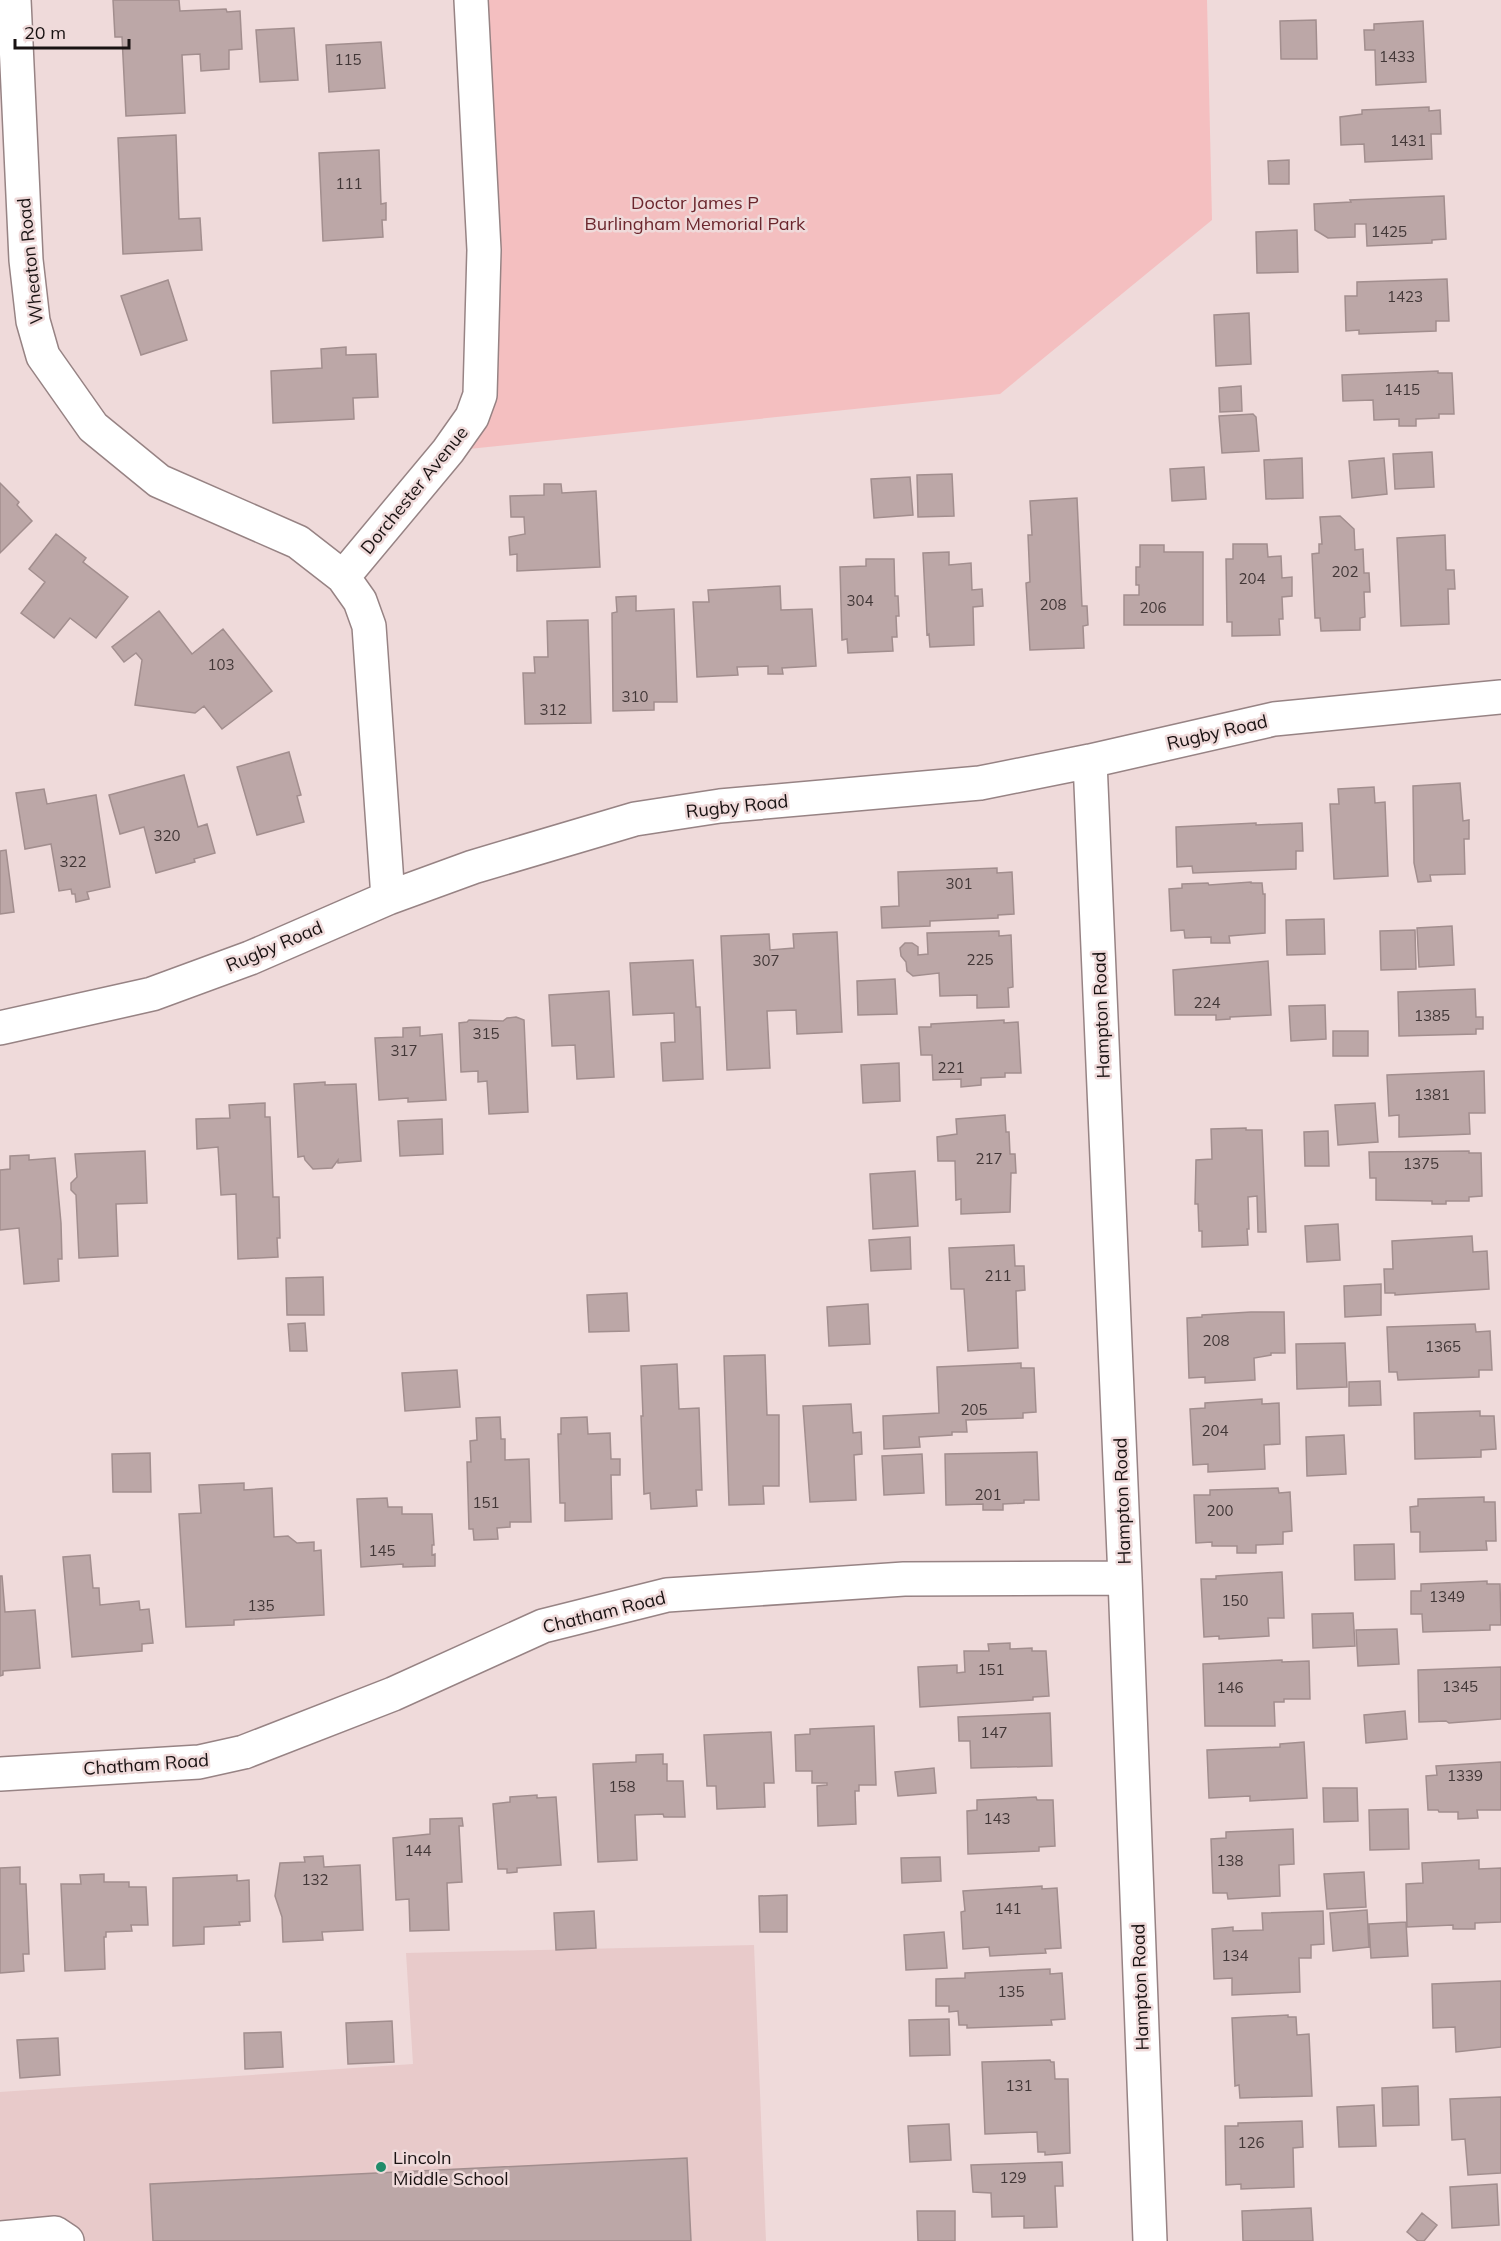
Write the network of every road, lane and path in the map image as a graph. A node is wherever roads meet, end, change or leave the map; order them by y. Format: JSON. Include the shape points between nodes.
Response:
{"nodes":[{"id":1,"x":14,"y":0,"type":"edge"},
{"id":2,"x":471,"y":0,"type":"edge"},
{"id":3,"x":343,"y":576,"type":"junction"},
{"id":4,"x":1501,"y":698,"type":"edge"},
{"id":5,"x":1090,"y":761,"type":"junction"},
{"id":6,"x":388,"y":898,"type":"junction"},
{"id":7,"x":0,"y":1028,"type":"edge"},
{"id":8,"x":1125,"y":1578,"type":"junction"},
{"id":9,"x":0,"y":1773,"type":"edge"},
{"id":10,"x":0,"y":2238,"type":"edge"},
{"id":11,"x":67,"y":2241,"type":"edge"},
{"id":12,"x":1150,"y":2241,"type":"edge"}],
"edges":[{"from":1,"to":3,"type":"street","name":"Wheaton Road","via":[[26,260],[33,321],[43,356],[93,428],[159,481],[298,542]]},
{"from":2,"to":3,"type":"street","name":"Dorchester Avenue","via":[[484,250],[480,395],[472,417],[448,452]]},
{"from":3,"to":6,"type":"street","via":[[360,600],[369,626]]},
{"from":4,"to":5,"type":"street","name":"Rugby Road","via":[[1274,719]]},
{"from":5,"to":6,"type":"street","name":"Rugby Road","via":[[980,783],[720,806],[635,819],[472,867]]},
{"from":5,"to":8,"type":"street","name":"Hampton Road"},
{"from":6,"to":7,"type":"street","name":"Rugby Road","via":[[250,958],[152,994]]},
{"from":8,"to":9,"type":"street","name":"Chatham Road","via":[[904,1579],[667,1595],[543,1626],[393,1694],[244,1752],[199,1762]]},
{"from":8,"to":12,"type":"street","name":"Hampton Road"},
{"from":10,"to":11,"type":"street","via":[[55,2233]]}]}
